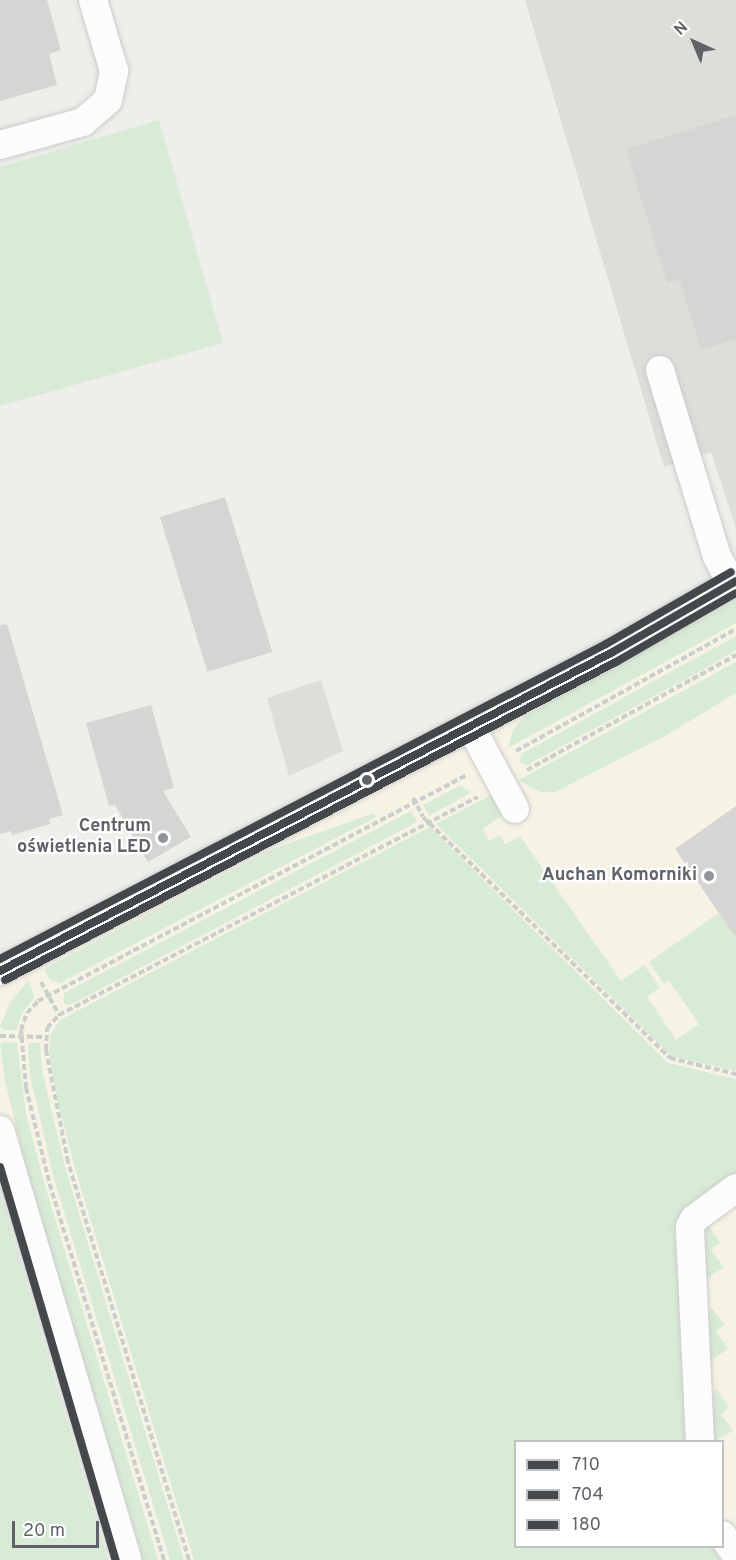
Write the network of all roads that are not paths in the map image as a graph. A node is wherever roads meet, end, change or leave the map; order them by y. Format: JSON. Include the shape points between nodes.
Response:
{"nodes":[{"id":1,"x":93,"y":0,"type":"edge"},
{"id":2,"x":0,"y":145,"type":"edge"},
{"id":3,"x":660,"y":370,"type":"dead end"},
{"id":4,"x":734,"y":583,"type":"edge"},
{"id":5,"x":471,"y":727,"type":"junction"},
{"id":6,"x":502,"y":785,"type":"road end"},
{"id":7,"x":0,"y":971,"type":"edge"},
{"id":8,"x":0,"y":1130,"type":"edge"},
{"id":9,"x":736,"y":1188,"type":"edge"},
{"id":10,"x":700,"y":1440,"type":"edge"},
{"id":11,"x":724,"y":1536,"type":"edge"},
{"id":12,"x":736,"y":1554,"type":"edge"},
{"id":13,"x":127,"y":1560,"type":"edge"}],
"edges":[{"from":1,"to":2,"type":"street","via":[[114,71],[108,100],[83,122]]},
{"from":3,"to":4,"type":"street","via":[[717,556]]},
{"from":4,"to":5,"type":"street","via":[[682,615]]},
{"from":5,"to":6,"type":"street"},
{"from":5,"to":7,"type":"street"},
{"from":8,"to":13,"type":"street"},
{"from":9,"to":10,"type":"street","via":[[694,1219],[690,1227]]},
{"from":11,"to":12,"type":"street"}]}
